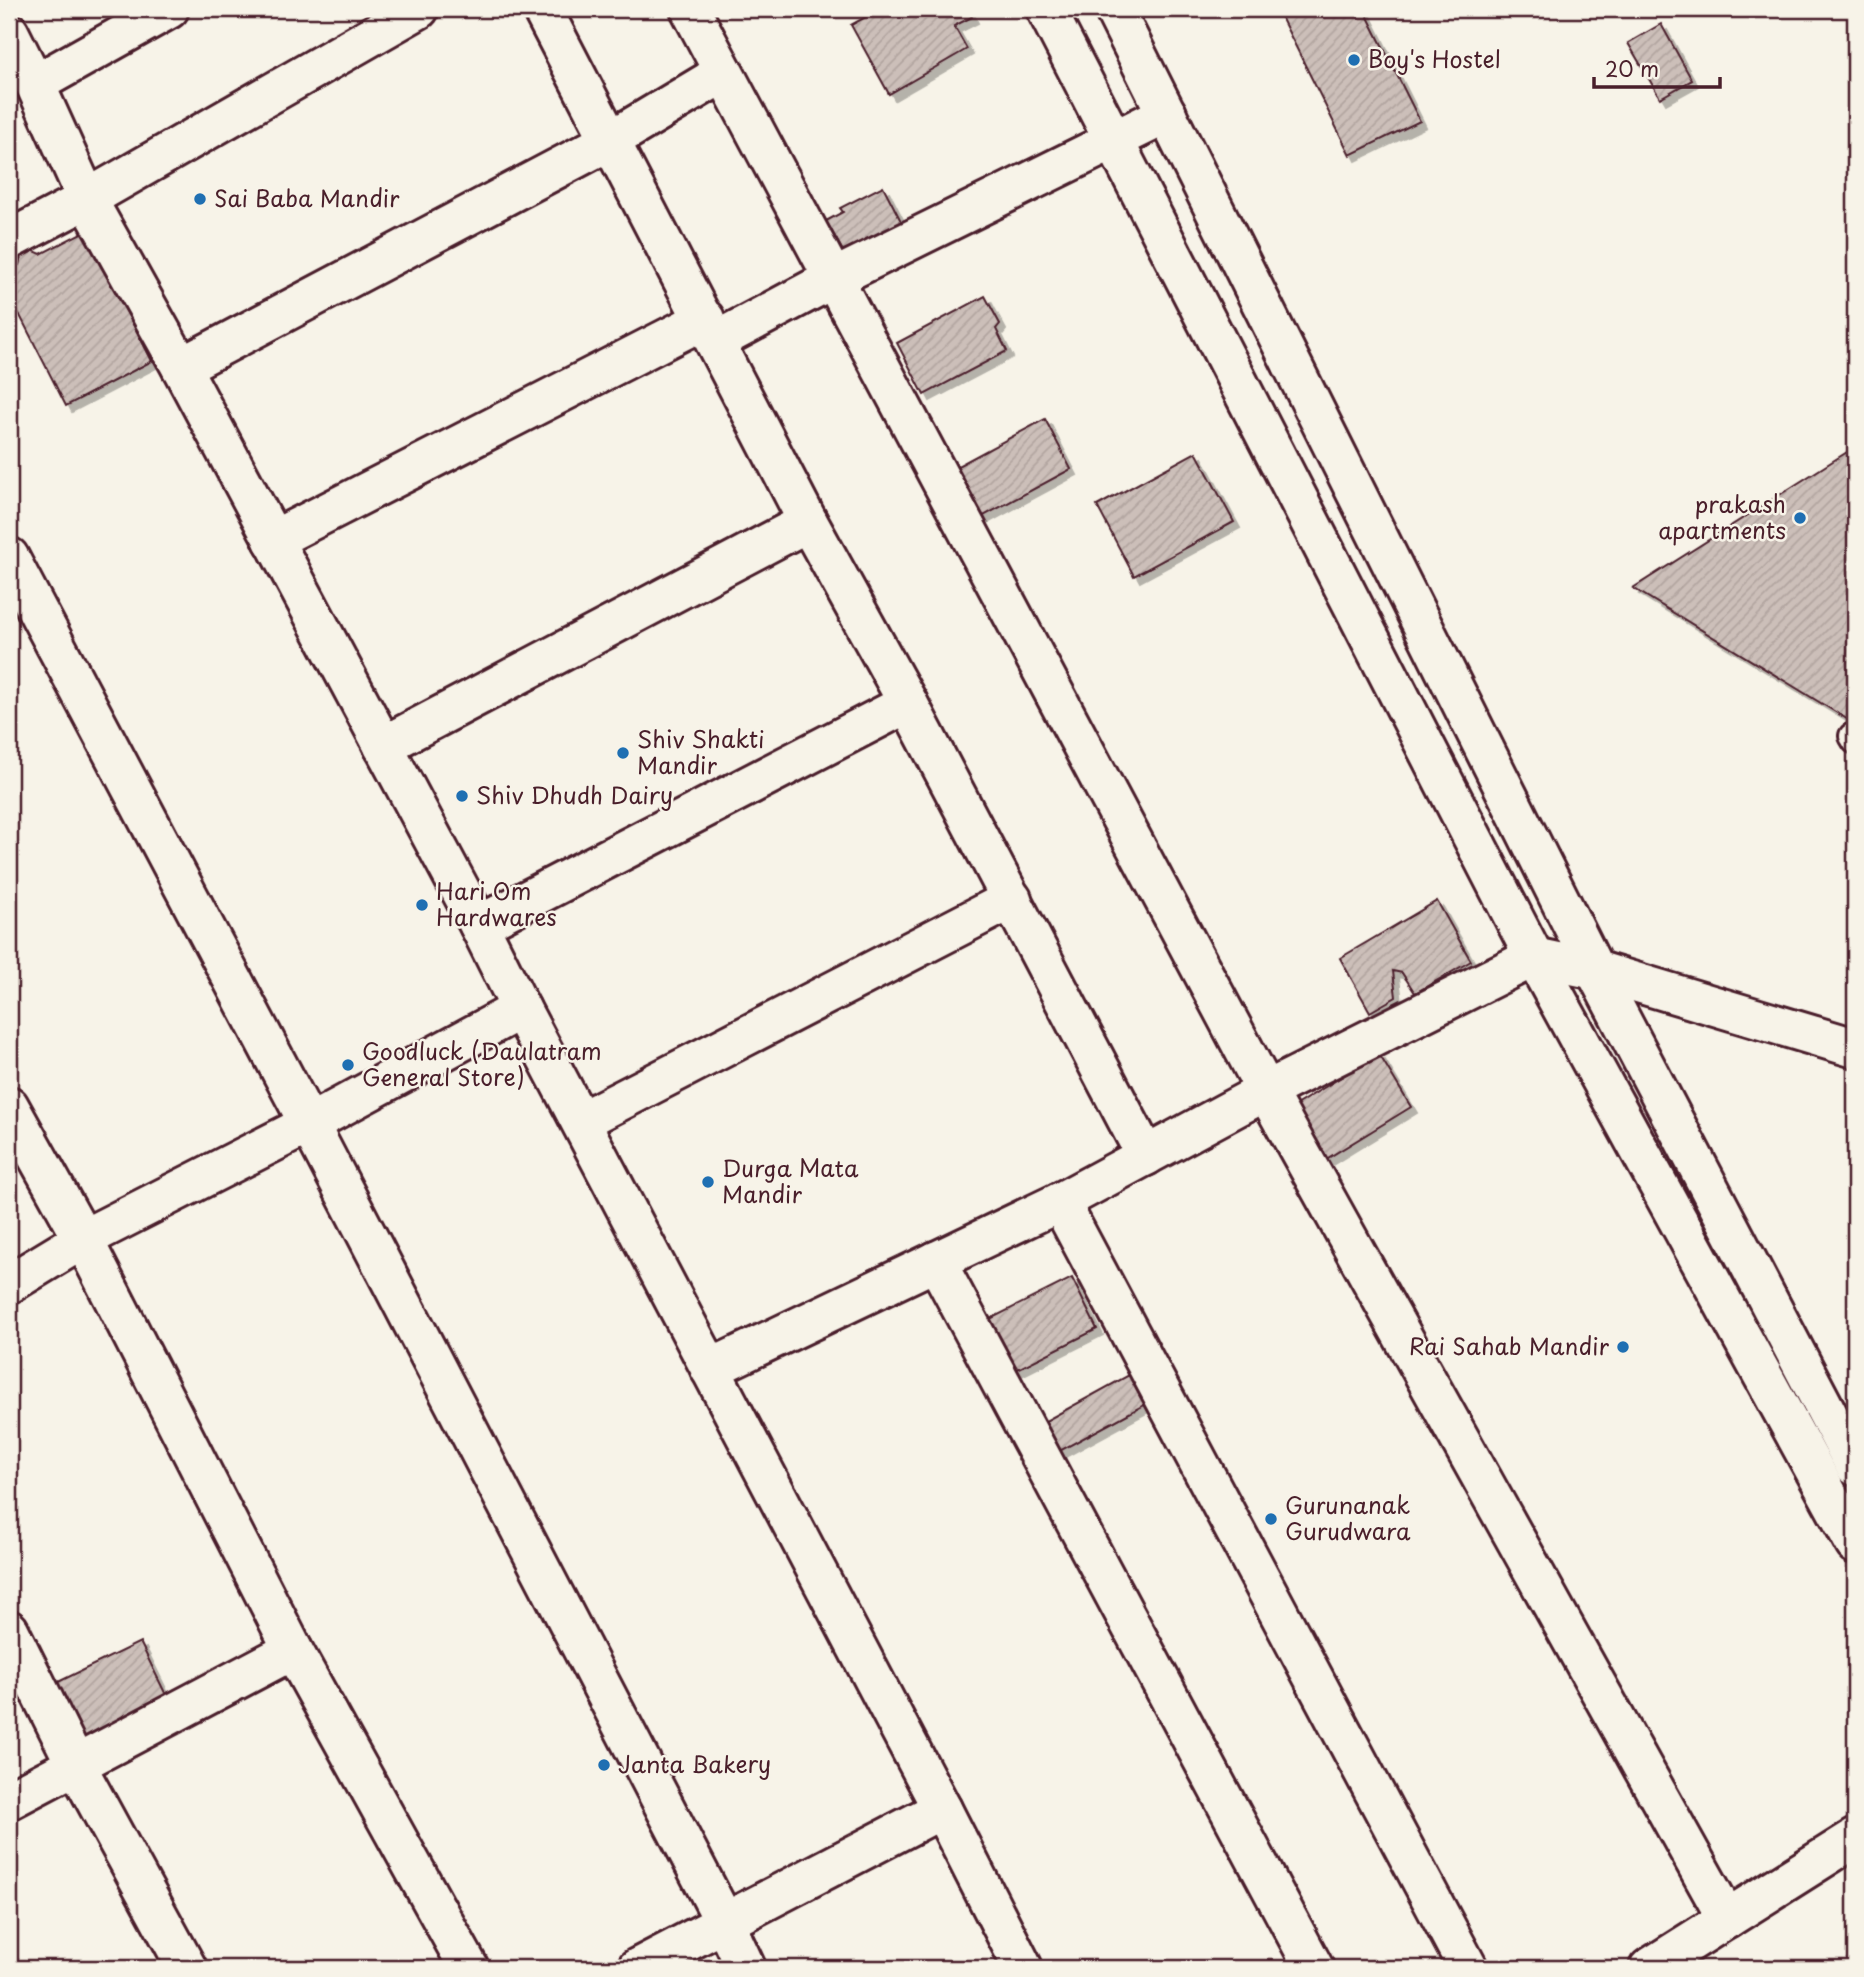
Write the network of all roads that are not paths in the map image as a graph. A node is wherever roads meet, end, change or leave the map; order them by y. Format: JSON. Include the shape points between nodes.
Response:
{"nodes":[{"id":1,"x":169,"y":9,"type":"edge"},
{"id":2,"x":419,"y":9,"type":"edge"},
{"id":3,"x":542,"y":9,"type":"edge"},
{"id":4,"x":690,"y":9,"type":"edge"},
{"id":5,"x":1046,"y":9,"type":"edge"},
{"id":6,"x":1114,"y":9,"type":"edge"},
{"id":7,"x":9,"y":32,"type":"edge"},
{"id":8,"x":723,"y":73,"type":"junction"},
{"id":9,"x":35,"y":84,"type":"junction"},
{"id":10,"x":1167,"y":114,"type":"junction"},
{"id":11,"x":611,"y":140,"type":"junction"},
{"id":12,"x":1112,"y":141,"type":"junction"},
{"id":13,"x":87,"y":199,"type":"junction"},
{"id":14,"x":9,"y":240,"type":"edge"},
{"id":15,"x":834,"y":278,"type":"junction"},
{"id":16,"x":711,"y":330,"type":"junction"},
{"id":17,"x":181,"y":367,"type":"junction"},
{"id":18,"x":808,"y":522,"type":"junction"},
{"id":19,"x":273,"y":540,"type":"junction"},
{"id":20,"x":9,"y":557,"type":"edge"},
{"id":21,"x":908,"y":703,"type":"junction"},
{"id":22,"x":383,"y":746,"type":"junction"},
{"id":23,"x":1012,"y":900,"type":"junction"},
{"id":24,"x":479,"y":925,"type":"junction"},
{"id":25,"x":1534,"y":957,"type":"junction"},
{"id":26,"x":1595,"y":970,"type":"junction"},
{"id":27,"x":521,"y":1009,"type":"junction"},
{"id":28,"x":1855,"y":1048,"type":"edge"},
{"id":29,"x":1266,"y":1091,"type":"junction"},
{"id":30,"x":9,"y":1106,"type":"edge"},
{"id":31,"x":581,"y":1121,"type":"junction"},
{"id":32,"x":309,"y":1124,"type":"junction"},
{"id":33,"x":1146,"y":1156,"type":"junction"},
{"id":34,"x":1060,"y":1202,"type":"junction"},
{"id":35,"x":83,"y":1239,"type":"junction"},
{"id":36,"x":936,"y":1261,"type":"junction"},
{"id":37,"x":9,"y":1284,"type":"edge"},
{"id":38,"x":710,"y":1369,"type":"junction"},
{"id":39,"x":1855,"y":1466,"type":"edge"},
{"id":40,"x":1855,"y":1544,"type":"edge"},
{"id":41,"x":9,"y":1630,"type":"edge"},
{"id":42,"x":293,"y":1650,"type":"junction"},
{"id":43,"x":76,"y":1765,"type":"junction"},
{"id":44,"x":9,"y":1800,"type":"edge"},
{"id":45,"x":942,"y":1809,"type":"junction"},
{"id":46,"x":1855,"y":1838,"type":"edge"},
{"id":47,"x":1727,"y":1919,"type":"junction"},
{"id":48,"x":724,"y":1922,"type":"junction"},
{"id":49,"x":187,"y":1968,"type":"edge"},
{"id":50,"x":469,"y":1968,"type":"edge"},
{"id":51,"x":637,"y":1968,"type":"edge"},
{"id":52,"x":746,"y":1968,"type":"edge"},
{"id":53,"x":1023,"y":1968,"type":"edge"},
{"id":54,"x":1314,"y":1968,"type":"edge"},
{"id":55,"x":1468,"y":1968,"type":"edge"},
{"id":56,"x":1649,"y":1968,"type":"edge"}],
"edges":[{"from":1,"to":9,"type":"street"},
{"from":2,"to":13,"type":"street"},
{"from":3,"to":11,"type":"street"},
{"from":4,"to":8,"type":"street"},
{"from":5,"to":12,"type":"street"},
{"from":6,"to":10,"type":"street"},
{"from":7,"to":9,"type":"street"},
{"from":8,"to":11,"type":"street"},
{"from":8,"to":15,"type":"street"},
{"from":9,"to":13,"type":"street"},
{"from":10,"to":12,"type":"street"},
{"from":10,"to":26,"type":"street"},
{"from":11,"to":16,"type":"street"},
{"from":11,"to":17,"type":"street"},
{"from":12,"to":15,"type":"street"},
{"from":12,"to":25,"type":"street"},
{"from":13,"to":14,"type":"street"},
{"from":13,"to":17,"type":"street"},
{"from":15,"to":16,"type":"street"},
{"from":15,"to":29,"type":"street"},
{"from":16,"to":18,"type":"street"},
{"from":16,"to":19,"type":"street"},
{"from":17,"to":19,"type":"street"},
{"from":18,"to":21,"type":"street"},
{"from":18,"to":22,"type":"street"},
{"from":19,"to":22,"type":"street"},
{"from":20,"to":32,"type":"street"},
{"from":21,"to":23,"type":"street"},
{"from":21,"to":24,"type":"street"},
{"from":22,"to":24,"type":"street"},
{"from":23,"to":31,"type":"street"},
{"from":23,"to":33,"type":"street"},
{"from":24,"to":27,"type":"street"},
{"from":25,"to":26,"type":"street"},
{"from":25,"to":29,"type":"street"},
{"from":25,"to":40,"type":"street"},
{"from":26,"to":28,"type":"street"},
{"from":26,"to":39,"type":"street"},
{"from":27,"to":31,"type":"street"},
{"from":27,"to":32,"type":"street"},
{"from":29,"to":33,"type":"street"},
{"from":29,"to":47,"type":"street"},
{"from":30,"to":35,"type":"street"},
{"from":31,"to":38,"type":"street"},
{"from":32,"to":35,"type":"street"},
{"from":32,"to":48,"type":"street"},
{"from":33,"to":34,"type":"street"},
{"from":34,"to":36,"type":"street"},
{"from":34,"to":55,"type":"street"},
{"from":35,"to":37,"type":"street"},
{"from":35,"to":42,"type":"street"},
{"from":36,"to":38,"type":"street"},
{"from":36,"to":54,"type":"street"},
{"from":38,"to":45,"type":"street"},
{"from":41,"to":43,"type":"street"},
{"from":42,"to":43,"type":"street"},
{"from":42,"to":50,"type":"street"},
{"from":43,"to":44,"type":"street"},
{"from":43,"to":49,"type":"street"},
{"from":45,"to":48,"type":"street"},
{"from":45,"to":53,"type":"street"},
{"from":46,"to":47,"type":"street"},
{"from":47,"to":56,"type":"street"},
{"from":48,"to":51,"type":"street"},
{"from":48,"to":52,"type":"street"}]}
